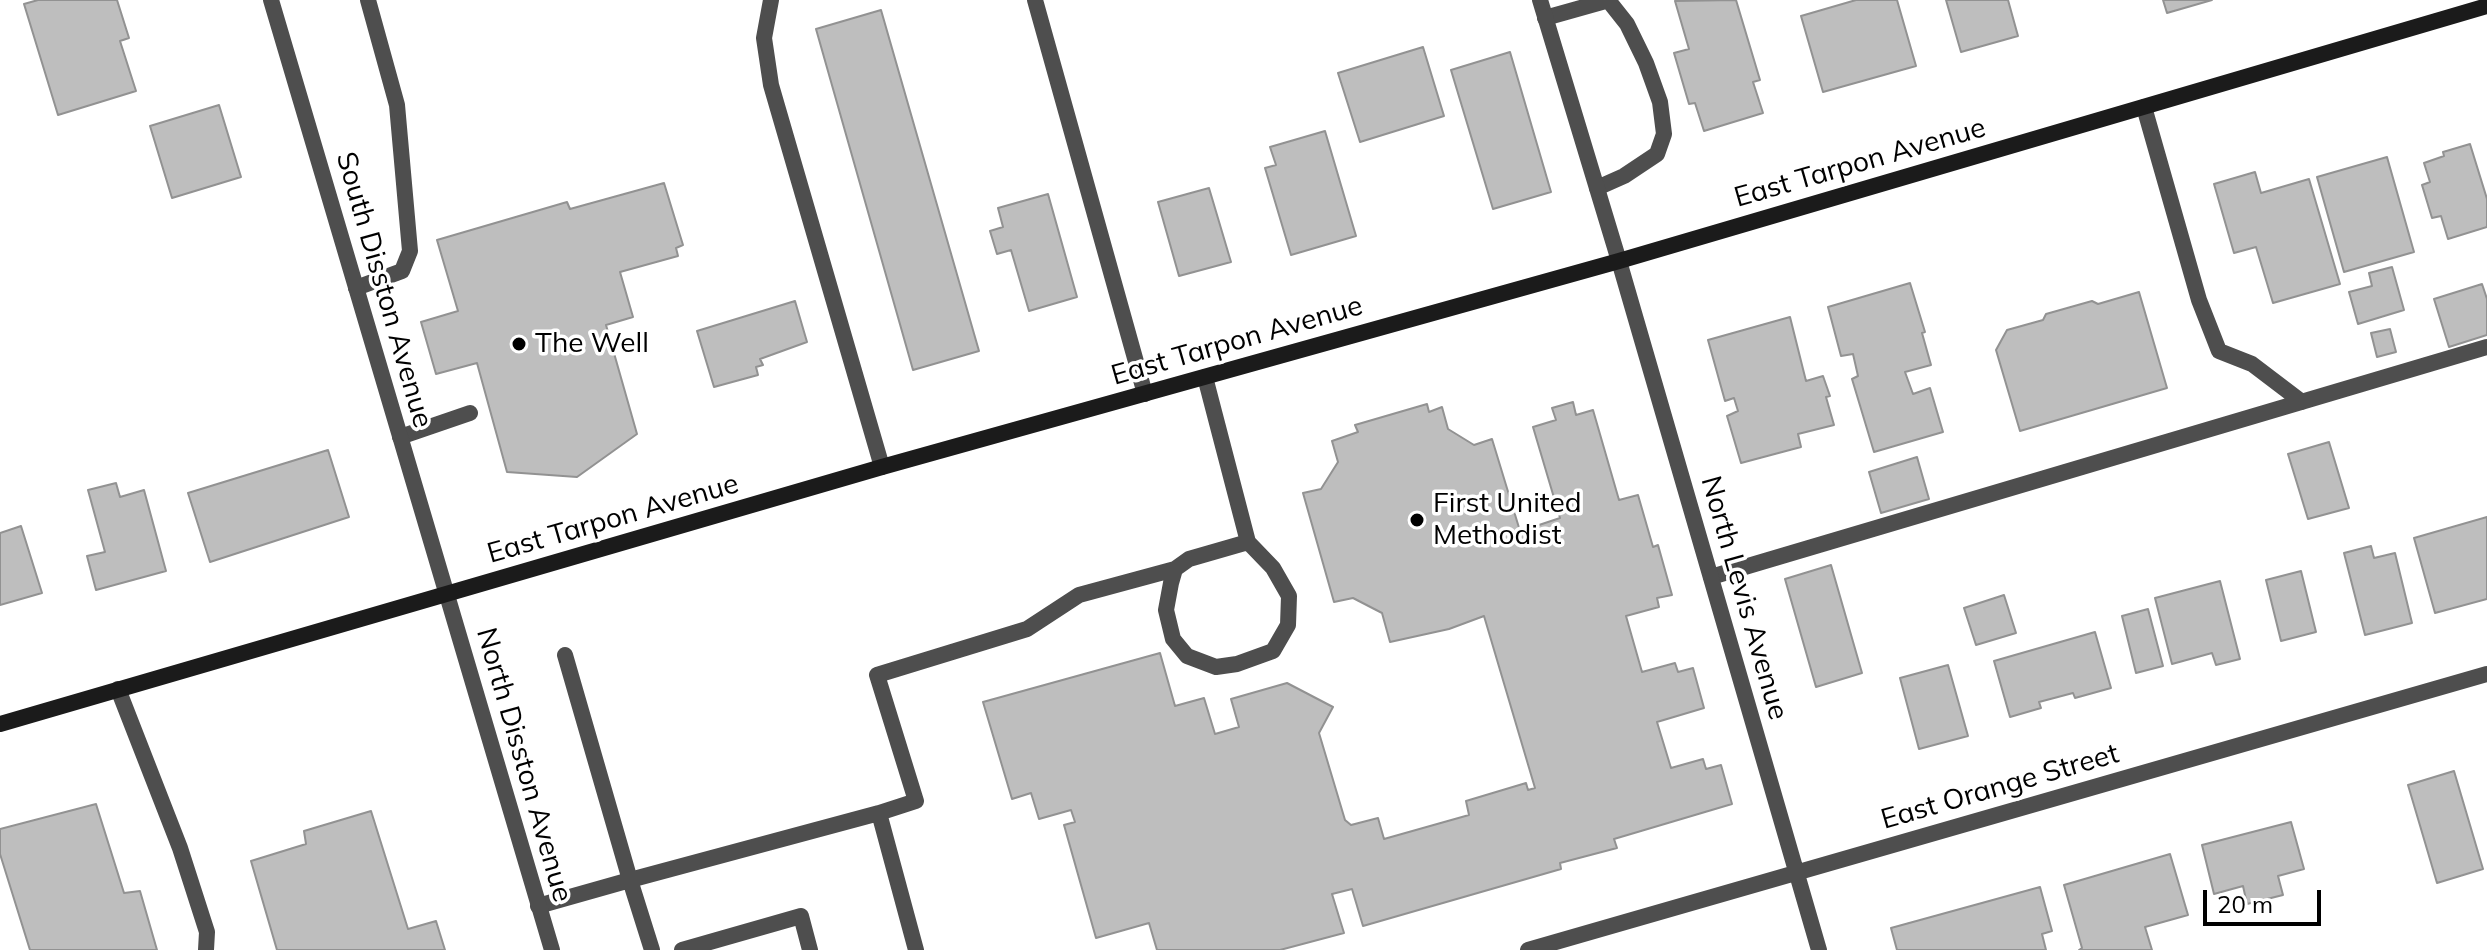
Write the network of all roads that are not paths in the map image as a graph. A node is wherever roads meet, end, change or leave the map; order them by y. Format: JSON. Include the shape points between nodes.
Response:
{"nodes":[{"id":1,"x":271,"y":0,"type":"edge"},
{"id":2,"x":368,"y":0,"type":"edge"},
{"id":3,"x":771,"y":0,"type":"edge"},
{"id":4,"x":1035,"y":0,"type":"edge"},
{"id":5,"x":1540,"y":0,"type":"edge"},
{"id":6,"x":1609,"y":0,"type":"edge"},
{"id":7,"x":2487,"y":6,"type":"edge"},
{"id":8,"x":1545,"y":18,"type":"junction"},
{"id":9,"x":2144,"y":107,"type":"junction"},
{"id":10,"x":1597,"y":188,"type":"junction"},
{"id":11,"x":1619,"y":261,"type":"junction"},
{"id":12,"x":356,"y":288,"type":"junction"},
{"id":13,"x":2487,"y":347,"type":"edge"},
{"id":14,"x":1205,"y":377,"type":"junction"},
{"id":15,"x":1145,"y":394,"type":"junction"},
{"id":16,"x":2302,"y":402,"type":"junction"},
{"id":17,"x":470,"y":413,"type":"dead end"},
{"id":18,"x":400,"y":437,"type":"junction"},
{"id":19,"x":882,"y":467,"type":"junction"},
{"id":20,"x":1248,"y":542,"type":"junction"},
{"id":21,"x":1175,"y":569,"type":"junction"},
{"id":22,"x":1711,"y":577,"type":"junction"},
{"id":23,"x":447,"y":595,"type":"junction"},
{"id":24,"x":565,"y":655,"type":"dead end"},
{"id":25,"x":2487,"y":674,"type":"edge"},
{"id":26,"x":118,"y":689,"type":"junction"},
{"id":27,"x":0,"y":724,"type":"edge"},
{"id":28,"x":879,"y":813,"type":"junction"},
{"id":29,"x":1797,"y":872,"type":"junction"},
{"id":30,"x":630,"y":880,"type":"junction"},
{"id":31,"x":538,"y":906,"type":"junction"},
{"id":32,"x":206,"y":950,"type":"edge"},
{"id":33,"x":552,"y":950,"type":"edge"},
{"id":34,"x":652,"y":950,"type":"edge"},
{"id":35,"x":682,"y":950,"type":"edge"},
{"id":36,"x":810,"y":950,"type":"edge"},
{"id":37,"x":916,"y":950,"type":"edge"},
{"id":38,"x":1528,"y":950,"type":"edge"},
{"id":39,"x":1819,"y":950,"type":"edge"}],
"edges":[{"from":1,"to":12,"type":"street","name":"South Disston Avenue"},
{"from":2,"to":12,"type":"street","via":[[397,105],[410,251],[402,271]]},
{"from":3,"to":19,"type":"street","via":[[764,38],[771,85]]},
{"from":4,"to":15,"type":"street"},
{"from":5,"to":8,"type":"street","name":"North Levis Avenue"},
{"from":6,"to":8,"type":"street"},
{"from":6,"to":10,"type":"street","via":[[1646,63],[1664,134],[1657,154]]},
{"from":7,"to":9,"type":"main road","name":"East Tarpon Avenue"},
{"from":8,"to":10,"type":"street","name":"North Levis Avenue"},
{"from":9,"to":11,"type":"main road","name":"East Tarpon Avenue"},
{"from":9,"to":16,"type":"street","via":[[2199,300],[2219,351],[2252,364]]},
{"from":10,"to":11,"type":"street","name":"North Levis Avenue"},
{"from":11,"to":14,"type":"main road","name":"East Tarpon Avenue"},
{"from":11,"to":22,"type":"street","name":"North Levis Avenue"},
{"from":12,"to":18,"type":"street","name":"South Disston Avenue"},
{"from":13,"to":16,"type":"street"},
{"from":14,"to":15,"type":"main road","name":"East Tarpon Avenue"},
{"from":14,"to":20,"type":"street"},
{"from":15,"to":19,"type":"main road","name":"East Tarpon Avenue"},
{"from":16,"to":22,"type":"street"},
{"from":17,"to":18,"type":"street"},
{"from":18,"to":23,"type":"street","name":"South Disston Avenue"},
{"from":19,"to":23,"type":"main road","name":"East Tarpon Avenue"},
{"from":20,"to":21,"type":"street","via":[[1189,559]]},
{"from":20,"to":21,"type":"street","via":[[1273,568],[1289,596],[1288,625],[1273,651],[1216,667],[1187,656],[1173,639],[1166,610]]},
{"from":21,"to":28,"type":"street","via":[[1079,595],[1027,629],[877,675],[916,801]]},
{"from":22,"to":29,"type":"street","name":"North Levis Avenue"},
{"from":23,"to":26,"type":"main road","name":"East Tarpon Avenue"},
{"from":23,"to":31,"type":"street","name":"North Disston Avenue"},
{"from":24,"to":30,"type":"street"},
{"from":25,"to":29,"type":"street","name":"East Orange Street"},
{"from":26,"to":27,"type":"main road","name":"East Tarpon Avenue"},
{"from":26,"to":32,"type":"street","via":[[180,848],[207,932]]},
{"from":28,"to":30,"type":"street"},
{"from":28,"to":37,"type":"street"},
{"from":29,"to":38,"type":"street","name":"East Orange Street"},
{"from":29,"to":39,"type":"street","name":"North Levis Avenue"},
{"from":30,"to":31,"type":"street"},
{"from":30,"to":34,"type":"street"},
{"from":31,"to":33,"type":"street","name":"North Disston Avenue"},
{"from":35,"to":36,"type":"street","via":[[801,916]]}]}
